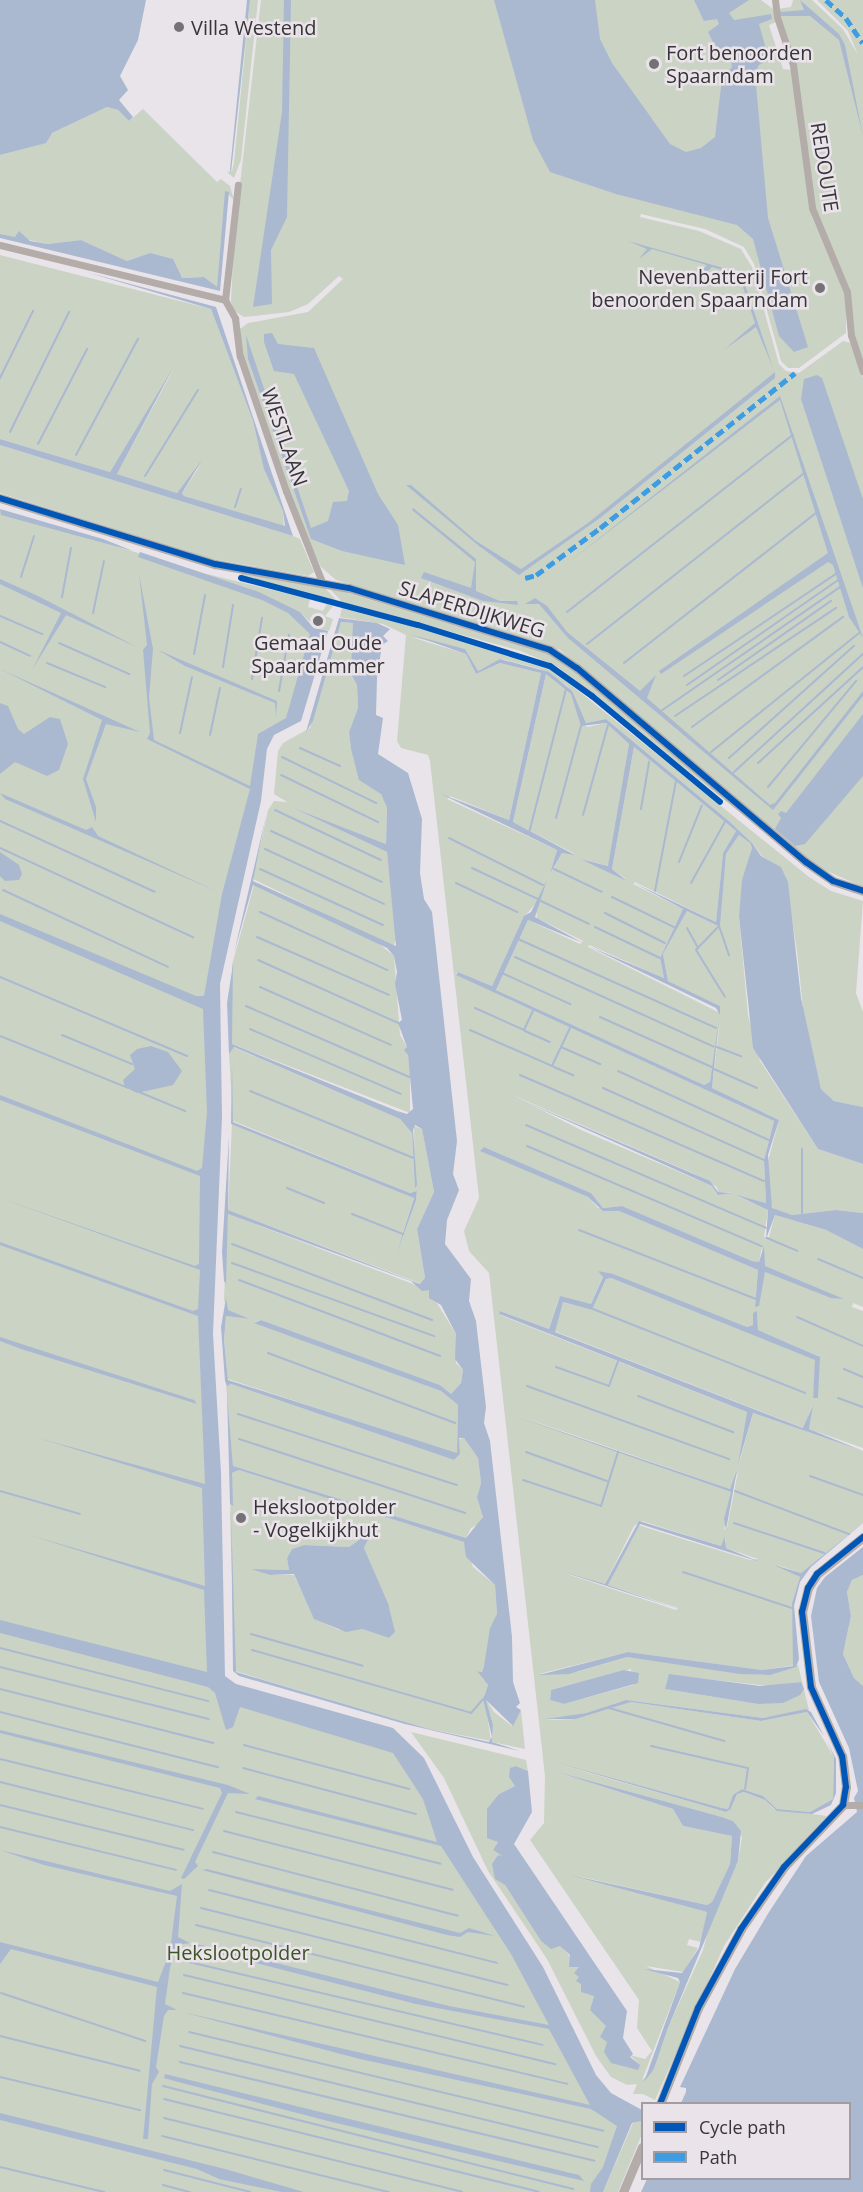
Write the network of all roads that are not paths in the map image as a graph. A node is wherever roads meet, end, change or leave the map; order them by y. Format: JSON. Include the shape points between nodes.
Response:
{"nodes":[{"id":1,"x":776,"y":0,"type":"edge"},
{"id":2,"x":238,"y":185,"type":"dead end"},
{"id":3,"x":0,"y":245,"type":"edge"},
{"id":4,"x":225,"y":300,"type":"junction"},
{"id":5,"x":863,"y":371,"type":"edge"},
{"id":6,"x":0,"y":498,"type":"edge"},
{"id":7,"x":322,"y":582,"type":"junction"},
{"id":8,"x":863,"y":891,"type":"edge"},
{"id":9,"x":863,"y":1537,"type":"edge"},
{"id":10,"x":843,"y":1805,"type":"junction"},
{"id":11,"x":860,"y":1805,"type":"edge"},
{"id":12,"x":660,"y":2102,"type":"edge"},
{"id":13,"x":641,"y":2149,"type":"edge"},
{"id":14,"x":623,"y":2192,"type":"edge"}],
"edges":[{"from":1,"to":5,"type":"street","name":"REDOUTE","via":[[776,14],[793,65],[813,208],[847,292],[851,335]]},
{"from":2,"to":4,"type":"street","name":"WESTLAAN"},
{"from":3,"to":4,"type":"street"},
{"from":4,"to":7,"type":"street","name":"WESTLAAN","via":[[235,318],[237,346],[248,378]]},
{"from":6,"to":7,"type":"street","name":"SLAPERDIJKWEG","via":[[215,564]]},
{"from":7,"to":8,"type":"street","name":"SLAPERDIJKWEG","via":[[556,653],[806,862],[833,881]]},
{"from":9,"to":10,"type":"street","via":[[817,1574],[807,1588],[802,1612],[811,1686],[842,1756],[846,1787]]},
{"from":10,"to":11,"type":"street"},
{"from":10,"to":12,"type":"street","via":[[784,1867],[741,1929],[698,2008]]},
{"from":13,"to":14,"type":"street"}]}
